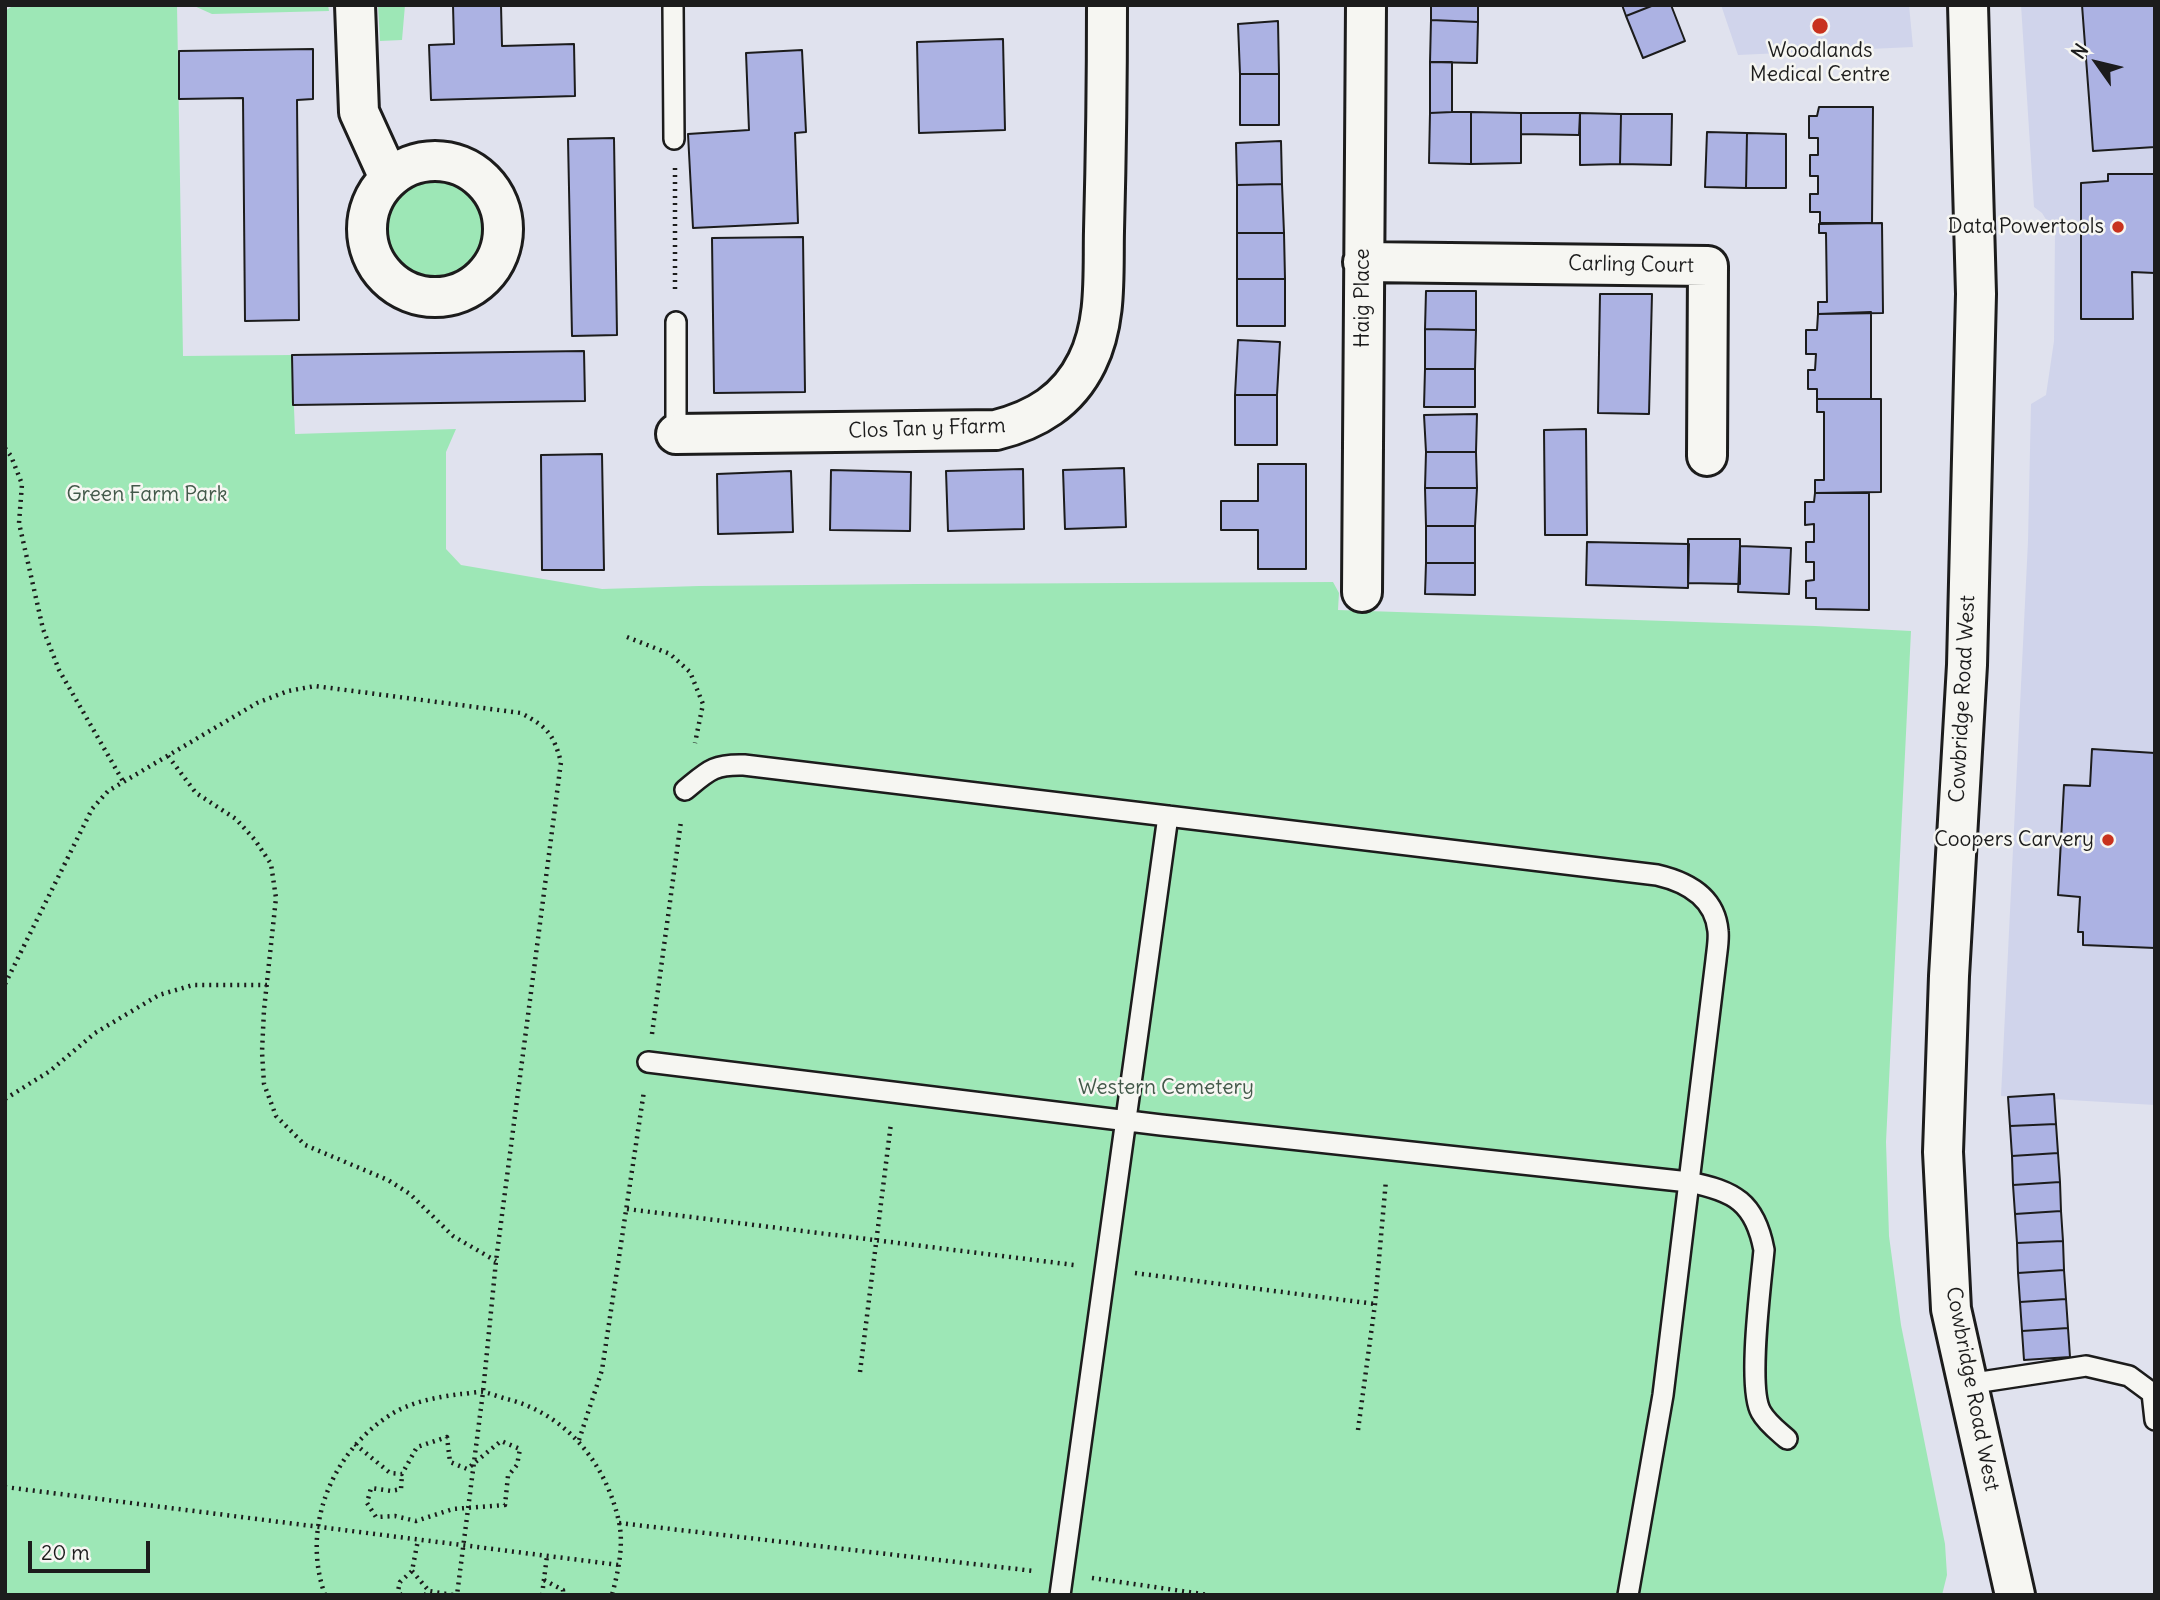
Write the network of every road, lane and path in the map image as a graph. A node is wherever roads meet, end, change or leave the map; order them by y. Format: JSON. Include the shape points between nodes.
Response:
{"nodes":[{"id":1,"x":355,"y":5,"type":"edge"},
{"id":2,"x":673,"y":5,"type":"edge"},
{"id":3,"x":1107,"y":5,"type":"edge"},
{"id":4,"x":1366,"y":5,"type":"edge"},
{"id":5,"x":1968,"y":5,"type":"edge"},
{"id":6,"x":674,"y":139,"type":"joint"},
{"id":7,"x":389,"y":178,"type":"dead end"},
{"id":8,"x":1363,"y":262,"type":"junction"},
{"id":9,"x":676,"y":322,"type":"joint"},
{"id":10,"x":676,"y":434,"type":"joint"},
{"id":11,"x":5,"y":447,"type":"edge"},
{"id":12,"x":1707,"y":456,"type":"dead end"},
{"id":13,"x":1362,"y":592,"type":"dead end"},
{"id":14,"x":627,"y":637,"type":"dead end"},
{"id":15,"x":168,"y":756,"type":"junction"},
{"id":16,"x":124,"y":783,"type":"junction"},
{"id":17,"x":685,"y":790,"type":"junction"},
{"id":18,"x":1168,"y":816,"type":"junction"},
{"id":19,"x":5,"y":984,"type":"edge"},
{"id":20,"x":267,"y":985,"type":"junction"},
{"id":21,"x":648,"y":1062,"type":"junction"},
{"id":22,"x":895,"y":1092,"type":"junction"},
{"id":23,"x":5,"y":1099,"type":"edge"},
{"id":24,"x":1126,"y":1121,"type":"junction"},
{"id":25,"x":1388,"y":1149,"type":"junction"},
{"id":26,"x":1689,"y":1182,"type":"junction"},
{"id":27,"x":627,"y":1209,"type":"junction"},
{"id":28,"x":876,"y":1241,"type":"junction"},
{"id":29,"x":496,"y":1261,"type":"junction"},
{"id":30,"x":1105,"y":1269,"type":"junction"},
{"id":31,"x":1376,"y":1304,"type":"junction"},
{"id":32,"x":860,"y":1372,"type":"dead end"},
{"id":33,"x":1968,"y":1384,"type":"junction"},
{"id":34,"x":483,"y":1392,"type":"junction"},
{"id":35,"x":2155,"y":1420,"type":"edge"},
{"id":36,"x":1358,"y":1430,"type":"dead end"},
{"id":37,"x":1787,"y":1439,"type":"dead end"},
{"id":38,"x":579,"y":1440,"type":"junction"},
{"id":39,"x":355,"y":1444,"type":"junction"},
{"id":40,"x":402,"y":1475,"type":"junction"},
{"id":41,"x":5,"y":1487,"type":"edge"},
{"id":42,"x":619,"y":1523,"type":"junction"},
{"id":43,"x":317,"y":1526,"type":"junction"},
{"id":44,"x":418,"y":1540,"type":"junction"},
{"id":45,"x":463,"y":1546,"type":"junction"},
{"id":46,"x":547,"y":1556,"type":"junction"},
{"id":47,"x":619,"y":1565,"type":"junction"},
{"id":48,"x":412,"y":1571,"type":"junction"},
{"id":49,"x":1062,"y":1574,"type":"junction"},
{"id":50,"x":544,"y":1580,"type":"junction"},
{"id":51,"x":427,"y":1593,"type":"edge"},
{"id":52,"x":325,"y":1595,"type":"edge"},
{"id":53,"x":401,"y":1595,"type":"edge"},
{"id":54,"x":455,"y":1595,"type":"edge"},
{"id":55,"x":542,"y":1595,"type":"edge"},
{"id":56,"x":563,"y":1595,"type":"edge"},
{"id":57,"x":612,"y":1595,"type":"edge"},
{"id":58,"x":1060,"y":1595,"type":"edge"},
{"id":59,"x":1209,"y":1595,"type":"edge"},
{"id":60,"x":1628,"y":1595,"type":"edge"},
{"id":61,"x":2015,"y":1595,"type":"edge"}],
"edges":[{"from":1,"to":7,"type":"main road","via":[[359,112]]},
{"from":2,"to":6,"type":"lane"},
{"from":3,"to":10,"type":"main road","name":"Clos Tan y Ffarm","via":[[1101,316],[1095,345],[1068,390],[1046,411],[996,430]]},
{"from":4,"to":8,"type":"main road","name":"Haig Place"},
{"from":5,"to":33,"type":"main road","name":"Cowbridge Road West","via":[[1976,294],[1967,666],[1943,1152],[1951,1309]]},
{"from":6,"to":9,"type":"path"},
{"from":8,"to":12,"type":"main road","name":"Carling Court","via":[[1708,267]]},
{"from":8,"to":13,"type":"main road","name":"Haig Place"},
{"from":9,"to":10,"type":"lane"},
{"from":11,"to":16,"type":"path","via":[[22,484],[19,523],[43,629],[59,670]]},
{"from":14,"to":17,"type":"path","via":[[670,654],[690,672],[703,705]]},
{"from":15,"to":16,"type":"path"},
{"from":15,"to":20,"type":"path","via":[[196,793],[236,819],[271,864],[276,898]]},
{"from":15,"to":29,"type":"path","via":[[257,703],[315,686],[521,713],[542,724],[555,741],[561,762]]},
{"from":16,"to":19,"type":"path","via":[[108,791],[92,808]]},
{"from":17,"to":18,"type":"lane","via":[[708,771],[744,765]]},
{"from":17,"to":21,"type":"path"},
{"from":18,"to":24,"type":"lane"},
{"from":18,"to":26,"type":"lane","via":[[1657,875],[1687,884],[1704,896],[1718,931]]},
{"from":20,"to":23,"type":"path","via":[[193,985],[159,995],[95,1033],[50,1071]]},
{"from":20,"to":29,"type":"path","via":[[264,1084],[276,1116],[305,1145],[410,1194],[453,1236]]},
{"from":21,"to":22,"type":"lane"},
{"from":21,"to":27,"type":"path"},
{"from":22,"to":24,"type":"lane"},
{"from":22,"to":28,"type":"path"},
{"from":24,"to":25,"type":"lane"},
{"from":24,"to":30,"type":"lane"},
{"from":25,"to":26,"type":"lane"},
{"from":25,"to":31,"type":"path"},
{"from":26,"to":37,"type":"lane","via":[[1732,1195],[1748,1209],[1761,1234],[1764,1250],[1755,1397],[1760,1411]]},
{"from":26,"to":60,"type":"lane","via":[[1663,1395]]},
{"from":27,"to":28,"type":"path"},
{"from":27,"to":38,"type":"path","via":[[602,1370]]},
{"from":28,"to":30,"type":"path"},
{"from":28,"to":32,"type":"path"},
{"from":29,"to":34,"type":"path"},
{"from":30,"to":31,"type":"path"},
{"from":30,"to":49,"type":"lane"},
{"from":31,"to":36,"type":"path"},
{"from":33,"to":35,"type":"lane","via":[[2086,1366],[2129,1376],[2152,1394]]},
{"from":33,"to":61,"type":"main road","name":"Cowbridge Road West"},
{"from":34,"to":38,"type":"path","via":[[551,1417]]},
{"from":34,"to":39,"type":"path","via":[[436,1397],[391,1414]]},
{"from":34,"to":45,"type":"path"},
{"from":38,"to":42,"type":"path","via":[[606,1479]]},
{"from":39,"to":40,"type":"path","via":[[390,1473]]},
{"from":39,"to":43,"type":"path","via":[[328,1483]]},
{"from":40,"to":40,"type":"path","via":[[417,1447],[447,1437],[450,1462],[467,1469],[501,1441],[520,1449],[517,1465],[508,1476],[505,1505],[453,1509],[416,1521],[376,1517],[367,1503],[371,1488],[401,1489]]},
{"from":41,"to":43,"type":"path"},
{"from":42,"to":47,"type":"path"},
{"from":42,"to":49,"type":"path"},
{"from":43,"to":44,"type":"path"},
{"from":43,"to":52,"type":"path","via":[[318,1576]]},
{"from":44,"to":45,"type":"path"},
{"from":44,"to":48,"type":"path"},
{"from":45,"to":46,"type":"path"},
{"from":45,"to":54,"type":"path"},
{"from":46,"to":47,"type":"path"},
{"from":46,"to":50,"type":"path"},
{"from":47,"to":57,"type":"path"},
{"from":48,"to":51,"type":"path"},
{"from":48,"to":53,"type":"path","via":[[400,1582]]},
{"from":49,"to":58,"type":"lane"},
{"from":49,"to":59,"type":"path"},
{"from":50,"to":55,"type":"path"},
{"from":50,"to":56,"type":"path","via":[[563,1590]]},
{"from":51,"to":54,"type":"path"}]}
